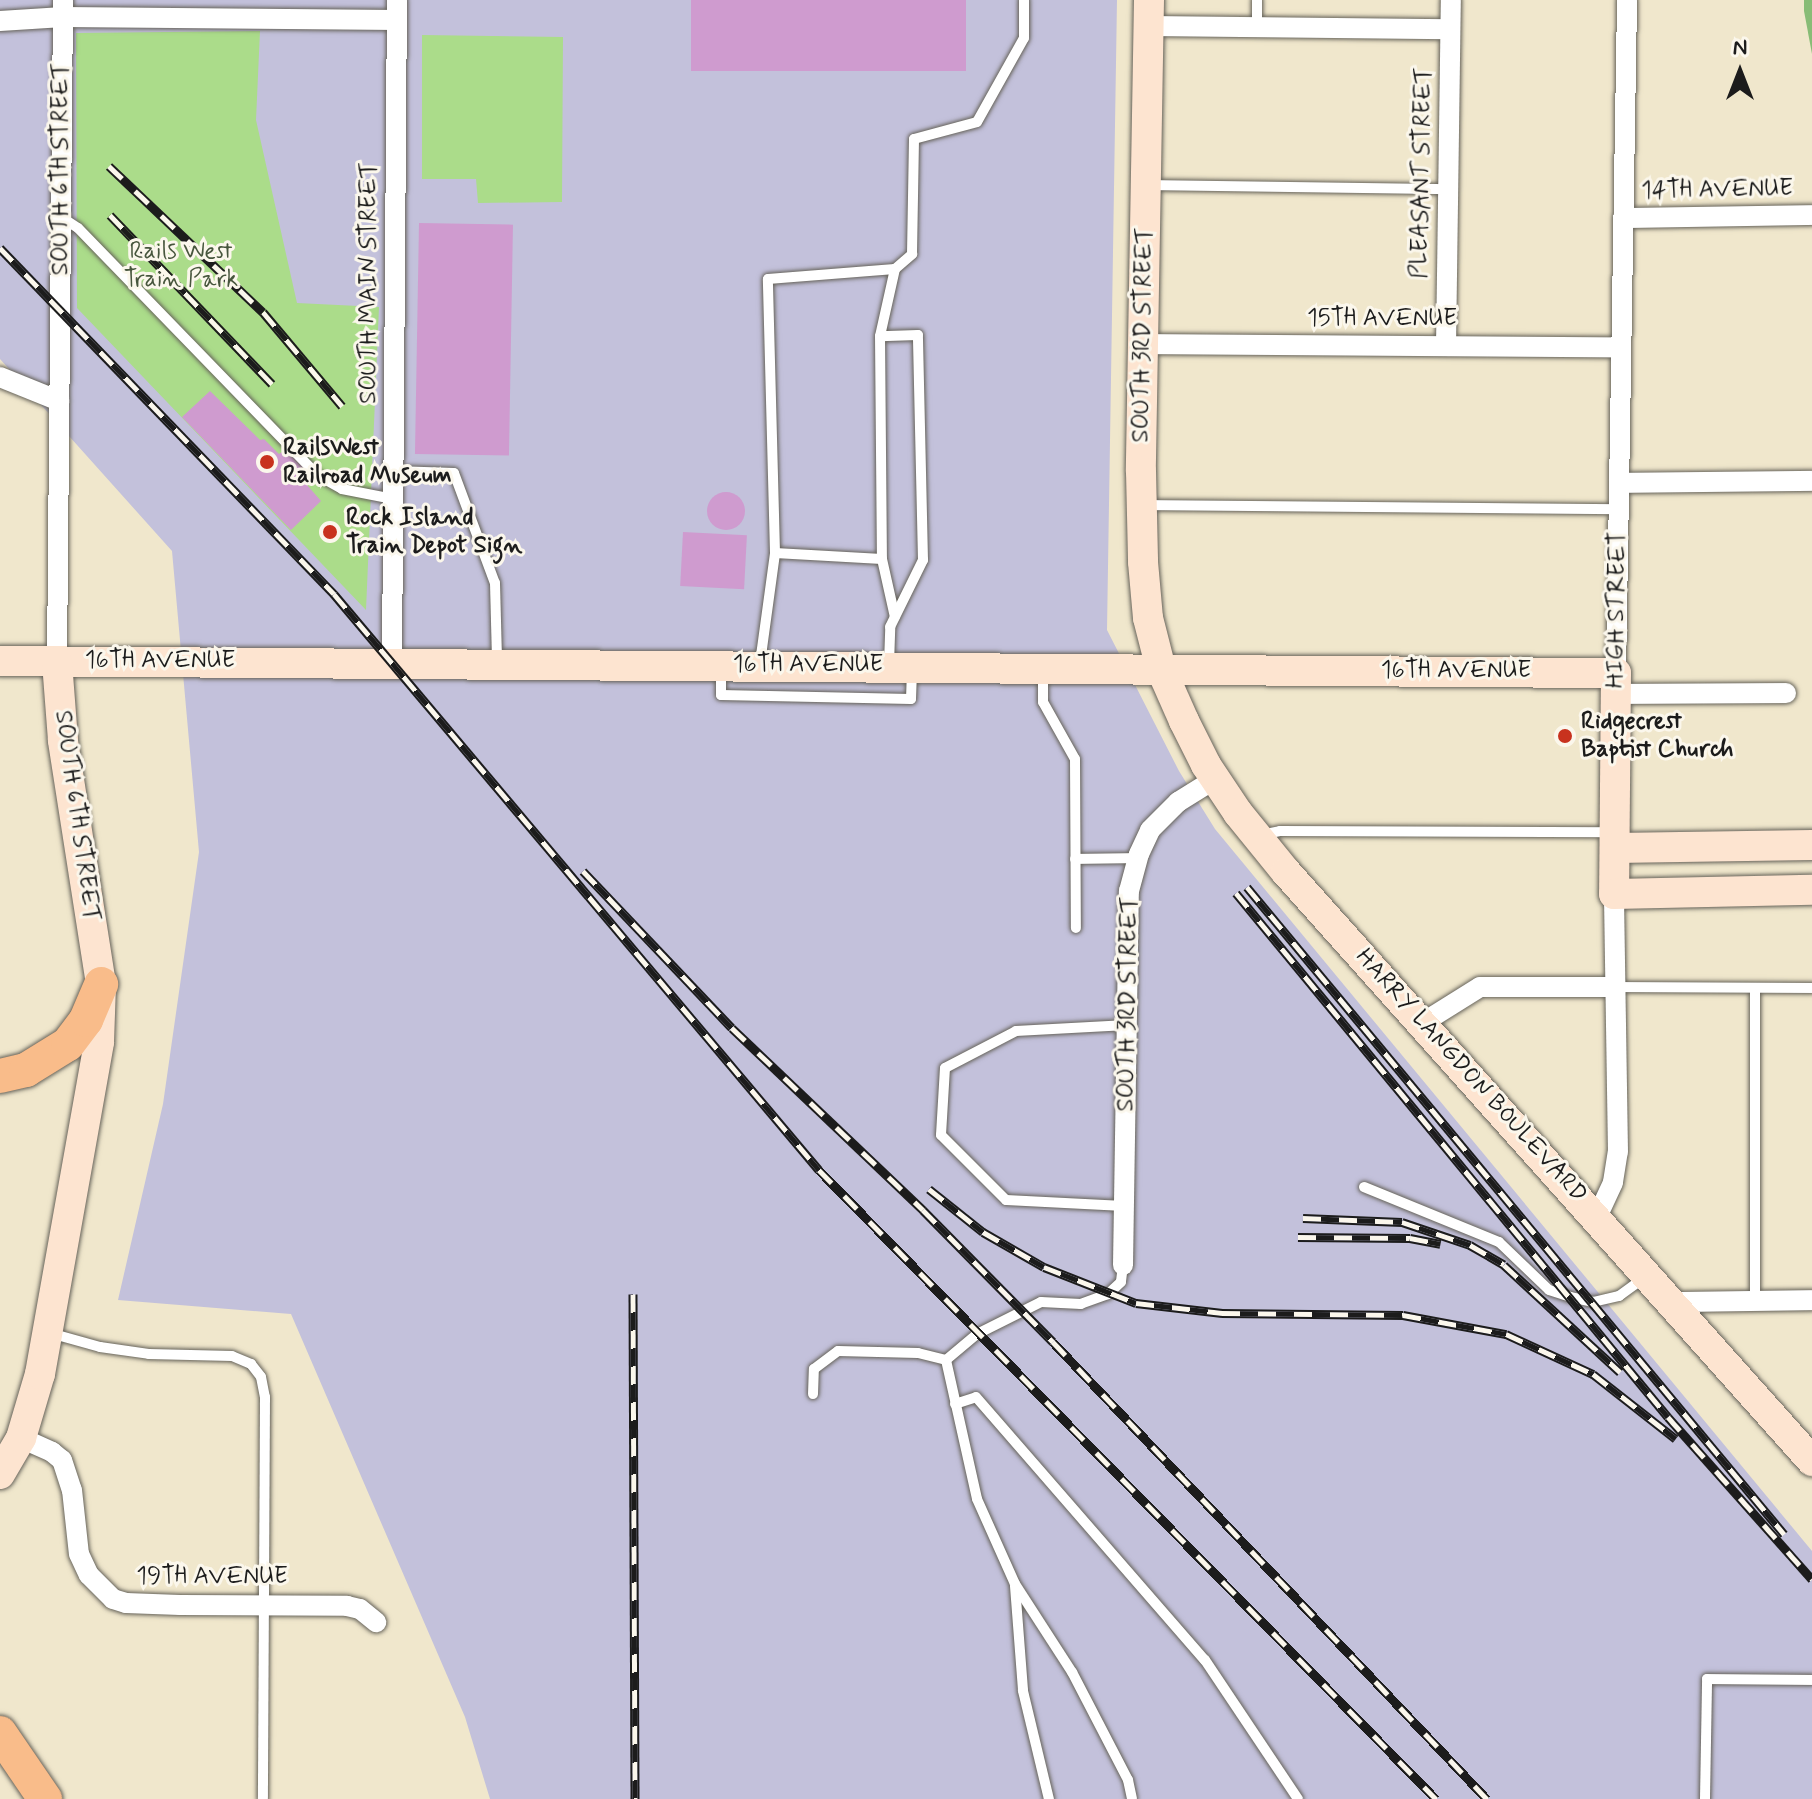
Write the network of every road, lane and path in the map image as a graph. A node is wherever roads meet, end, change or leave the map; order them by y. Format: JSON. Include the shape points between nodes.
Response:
{"nodes":[{"id":1,"x":1024,"y":0,"type":"edge"},
{"id":2,"x":1257,"y":0,"type":"edge"},
{"id":3,"x":1451,"y":0,"type":"edge"},
{"id":4,"x":1627,"y":0,"type":"edge"},
{"id":5,"x":63,"y":8,"type":"edge"},
{"id":6,"x":397,"y":10,"type":"edge"},
{"id":7,"x":1149,"y":13,"type":"edge"},
{"id":8,"x":0,"y":21,"type":"edge"},
{"id":9,"x":1257,"y":27,"type":"junction"},
{"id":10,"x":1450,"y":29,"type":"junction"},
{"id":11,"x":1145,"y":185,"type":"junction"},
{"id":12,"x":1448,"y":189,"type":"junction"},
{"id":13,"x":1812,"y":215,"type":"edge"},
{"id":14,"x":61,"y":217,"type":"junction"},
{"id":15,"x":1623,"y":218,"type":"junction"},
{"id":16,"x":895,"y":269,"type":"junction"},
{"id":17,"x":880,"y":336,"type":"junction"},
{"id":18,"x":1144,"y":344,"type":"junction"},
{"id":19,"x":1446,"y":346,"type":"junction"},
{"id":20,"x":1621,"y":347,"type":"junction"},
{"id":21,"x":0,"y":377,"type":"edge"},
{"id":22,"x":59,"y":401,"type":"junction"},
{"id":23,"x":394,"y":471,"type":"junction"},
{"id":24,"x":1812,"y":481,"type":"edge"},
{"id":25,"x":1619,"y":483,"type":"junction"},
{"id":26,"x":393,"y":499,"type":"junction"},
{"id":27,"x":1141,"y":505,"type":"junction"},
{"id":28,"x":1617,"y":509,"type":"junction"},
{"id":29,"x":775,"y":553,"type":"junction"},
{"id":30,"x":882,"y":559,"type":"junction"},
{"id":31,"x":895,"y":617,"type":"junction"},
{"id":32,"x":0,"y":661,"type":"edge"},
{"id":33,"x":57,"y":662,"type":"junction"},
{"id":34,"x":392,"y":662,"type":"junction"},
{"id":35,"x":497,"y":664,"type":"junction"},
{"id":36,"x":721,"y":665,"type":"junction"},
{"id":37,"x":767,"y":665,"type":"junction"},
{"id":38,"x":900,"y":666,"type":"junction"},
{"id":39,"x":1043,"y":668,"type":"junction"},
{"id":40,"x":1161,"y":669,"type":"junction"},
{"id":41,"x":1616,"y":683,"type":"junction"},
{"id":42,"x":1786,"y":693,"type":"dead end"},
{"id":43,"x":774,"y":696,"type":"junction"},
{"id":44,"x":1215,"y":779,"type":"junction"},
{"id":45,"x":1257,"y":836,"type":"junction"},
{"id":46,"x":1615,"y":840,"type":"junction"},
{"id":47,"x":1812,"y":845,"type":"edge"},
{"id":48,"x":1138,"y":858,"type":"junction"},
{"id":49,"x":1075,"y":859,"type":"junction"},
{"id":50,"x":1812,"y":890,"type":"edge"},
{"id":51,"x":1614,"y":894,"type":"junction"},
{"id":52,"x":1076,"y":928,"type":"dead end"},
{"id":53,"x":101,"y":984,"type":"junction"},
{"id":54,"x":1615,"y":987,"type":"junction"},
{"id":55,"x":1755,"y":988,"type":"junction"},
{"id":56,"x":1812,"y":988,"type":"edge"},
{"id":57,"x":1424,"y":1022,"type":"junction"},
{"id":58,"x":1127,"y":1025,"type":"junction"},
{"id":59,"x":0,"y":1076,"type":"edge"},
{"id":60,"x":1364,"y":1187,"type":"dead end"},
{"id":61,"x":1124,"y":1206,"type":"junction"},
{"id":62,"x":1597,"y":1217,"type":"junction"},
{"id":63,"x":1123,"y":1265,"type":"joint"},
{"id":64,"x":1649,"y":1274,"type":"junction"},
{"id":65,"x":1812,"y":1300,"type":"edge"},
{"id":66,"x":1755,"y":1301,"type":"junction"},
{"id":67,"x":1673,"y":1302,"type":"junction"},
{"id":68,"x":48,"y":1333,"type":"junction"},
{"id":69,"x":946,"y":1360,"type":"junction"},
{"id":70,"x":813,"y":1394,"type":"dead end"},
{"id":71,"x":955,"y":1404,"type":"junction"},
{"id":72,"x":21,"y":1438,"type":"junction"},
{"id":73,"x":1812,"y":1461,"type":"edge"},
{"id":74,"x":0,"y":1474,"type":"edge"},
{"id":75,"x":1015,"y":1584,"type":"junction"},
{"id":76,"x":263,"y":1604,"type":"junction"},
{"id":77,"x":376,"y":1622,"type":"dead end"},
{"id":78,"x":1812,"y":1680,"type":"edge"},
{"id":79,"x":0,"y":1733,"type":"edge"},
{"id":80,"x":45,"y":1799,"type":"edge"},
{"id":81,"x":263,"y":1799,"type":"edge"},
{"id":82,"x":1049,"y":1799,"type":"edge"},
{"id":83,"x":1132,"y":1799,"type":"edge"},
{"id":84,"x":1298,"y":1799,"type":"edge"},
{"id":85,"x":1705,"y":1799,"type":"edge"}],
"edges":[{"from":1,"to":16,"type":"lane","via":[[1024,38],[977,122],[914,139],[912,254]]},
{"from":2,"to":9,"type":"lane"},
{"from":3,"to":10,"type":"street","name":"PLEASANT STREET"},
{"from":4,"to":15,"type":"street","name":"HIGH STREET"},
{"from":5,"to":6,"type":"street"},
{"from":5,"to":8,"type":"street"},
{"from":5,"to":14,"type":"street","name":"SOUTH 6TH STREET"},
{"from":6,"to":23,"type":"street","name":"SOUTH MAIN STREET"},
{"from":7,"to":9,"type":"street"},
{"from":7,"to":11,"type":"street","name":"SOUTH 3RD STREET"},
{"from":9,"to":10,"type":"street"},
{"from":10,"to":12,"type":"street","name":"PLEASANT STREET"},
{"from":11,"to":12,"type":"lane"},
{"from":11,"to":18,"type":"street","name":"SOUTH 3RD STREET"},
{"from":12,"to":19,"type":"street","name":"PLEASANT STREET"},
{"from":13,"to":15,"type":"street","name":"14TH AVENUE"},
{"from":14,"to":22,"type":"street","name":"SOUTH 6TH STREET"},
{"from":14,"to":26,"type":"lane","via":[[78,228],[317,475],[342,489]]},
{"from":15,"to":20,"type":"street","name":"HIGH STREET"},
{"from":16,"to":17,"type":"lane"},
{"from":16,"to":29,"type":"lane","via":[[768,279]]},
{"from":17,"to":30,"type":"lane"},
{"from":17,"to":31,"type":"lane","via":[[918,335],[923,560]]},
{"from":18,"to":19,"type":"street","name":"15TH AVENUE"},
{"from":18,"to":27,"type":"street","name":"SOUTH 3RD STREET"},
{"from":19,"to":20,"type":"street","name":"15TH AVENUE"},
{"from":20,"to":25,"type":"street","name":"HIGH STREET"},
{"from":21,"to":22,"type":"street"},
{"from":22,"to":33,"type":"street","name":"SOUTH 6TH STREET"},
{"from":23,"to":26,"type":"street","name":"SOUTH MAIN STREET"},
{"from":23,"to":35,"type":"lane","via":[[454,473],[495,583]]},
{"from":24,"to":25,"type":"street"},
{"from":25,"to":28,"type":"street","name":"HIGH STREET"},
{"from":26,"to":34,"type":"street","name":"SOUTH MAIN STREET"},
{"from":27,"to":28,"type":"lane"},
{"from":27,"to":40,"type":"street","name":"SOUTH 3RD STREET","via":[[1148,618]]},
{"from":28,"to":41,"type":"street","name":"HIGH STREET"},
{"from":29,"to":30,"type":"lane"},
{"from":29,"to":37,"type":"lane"},
{"from":30,"to":31,"type":"lane"},
{"from":31,"to":38,"type":"lane","via":[[890,627]]},
{"from":32,"to":33,"type":"street","name":"16TH AVENUE"},
{"from":33,"to":34,"type":"street","name":"16TH AVENUE"},
{"from":33,"to":53,"type":"street","name":"SOUTH 6TH STREET","via":[[63,740]]},
{"from":34,"to":35,"type":"street","name":"16TH AVENUE"},
{"from":35,"to":36,"type":"street","name":"16TH AVENUE"},
{"from":36,"to":37,"type":"street","name":"16TH AVENUE"},
{"from":36,"to":43,"type":"lane","via":[[721,695]]},
{"from":37,"to":38,"type":"street","name":"16TH AVENUE"},
{"from":37,"to":43,"type":"lane"},
{"from":38,"to":39,"type":"street","name":"16TH AVENUE"},
{"from":38,"to":43,"type":"lane","via":[[911,699]]},
{"from":39,"to":40,"type":"street","name":"16TH AVENUE"},
{"from":39,"to":49,"type":"lane","via":[[1043,702],[1075,759]]},
{"from":40,"to":41,"type":"street","name":"16TH AVENUE"},
{"from":40,"to":44,"type":"street","name":"HARRY LANGDON BOULEVARD"},
{"from":41,"to":42,"type":"street","name":"16TH AVENUE"},
{"from":41,"to":46,"type":"street","name":"HIGH STREET"},
{"from":44,"to":45,"type":"street","name":"HARRY LANGDON BOULEVARD"},
{"from":44,"to":48,"type":"street","name":"SOUTH 3RD STREET","via":[[1163,816],[1150,830]]},
{"from":45,"to":46,"type":"lane","via":[[1280,831]]},
{"from":45,"to":57,"type":"street","name":"HARRY LANGDON BOULEVARD"},
{"from":46,"to":47,"type":"street"},
{"from":46,"to":51,"type":"street","name":"HIGH STREET"},
{"from":48,"to":49,"type":"lane"},
{"from":48,"to":58,"type":"street","name":"SOUTH 3RD STREET","via":[[1129,891]]},
{"from":49,"to":52,"type":"lane"},
{"from":50,"to":51,"type":"street"},
{"from":51,"to":54,"type":"street","name":"HIGH STREET"},
{"from":53,"to":59,"type":"main road","via":[[86,1020],[68,1044],[26,1070]]},
{"from":53,"to":68,"type":"street","name":"SOUTH 6TH STREET","via":[[95,1070]]},
{"from":54,"to":55,"type":"lane"},
{"from":54,"to":57,"type":"street","via":[[1480,987]]},
{"from":54,"to":62,"type":"street","name":"HIGH STREET","via":[[1618,1152],[1613,1182]]},
{"from":55,"to":56,"type":"lane"},
{"from":55,"to":66,"type":"lane"},
{"from":57,"to":62,"type":"street","name":"HARRY LANGDON BOULEVARD"},
{"from":58,"to":61,"type":"street","name":"SOUTH 3RD STREET"},
{"from":58,"to":61,"type":"lane","via":[[1016,1031],[945,1068],[941,1135],[1006,1200]]},
{"from":60,"to":64,"type":"lane","via":[[1499,1242],[1549,1290],[1570,1297],[1593,1302],[1619,1296]]},
{"from":61,"to":63,"type":"street","name":"SOUTH 3RD STREET"},
{"from":62,"to":64,"type":"street","name":"HARRY LANGDON BOULEVARD"},
{"from":63,"to":69,"type":"lane","via":[[1121,1282],[1108,1294],[1081,1304],[1041,1302],[977,1334]]},
{"from":64,"to":67,"type":"street","name":"HARRY LANGDON BOULEVARD"},
{"from":65,"to":66,"type":"street"},
{"from":66,"to":67,"type":"street"},
{"from":67,"to":73,"type":"street","name":"HARRY LANGDON BOULEVARD"},
{"from":68,"to":72,"type":"street","name":"SOUTH 6TH STREET"},
{"from":68,"to":76,"type":"lane","via":[[100,1347],[232,1356],[251,1364],[261,1377],[265,1397]]},
{"from":69,"to":70,"type":"lane","via":[[918,1353],[838,1351],[814,1369]]},
{"from":69,"to":71,"type":"lane"},
{"from":71,"to":75,"type":"lane","via":[[977,1499]]},
{"from":71,"to":84,"type":"lane","via":[[976,1397],[1205,1660]]},
{"from":72,"to":74,"type":"street","name":"SOUTH 6TH STREET"},
{"from":72,"to":76,"type":"street","name":"19TH AVENUE","via":[[52,1452],[67,1471],[79,1554],[89,1575],[113,1599]]},
{"from":75,"to":82,"type":"lane","via":[[1023,1691]]},
{"from":75,"to":83,"type":"lane","via":[[1072,1672],[1128,1780]]},
{"from":76,"to":77,"type":"street","name":"19TH AVENUE","via":[[347,1606]]},
{"from":76,"to":81,"type":"lane"},
{"from":78,"to":85,"type":"lane","via":[[1707,1679]]},
{"from":79,"to":80,"type":"main road"}]}
